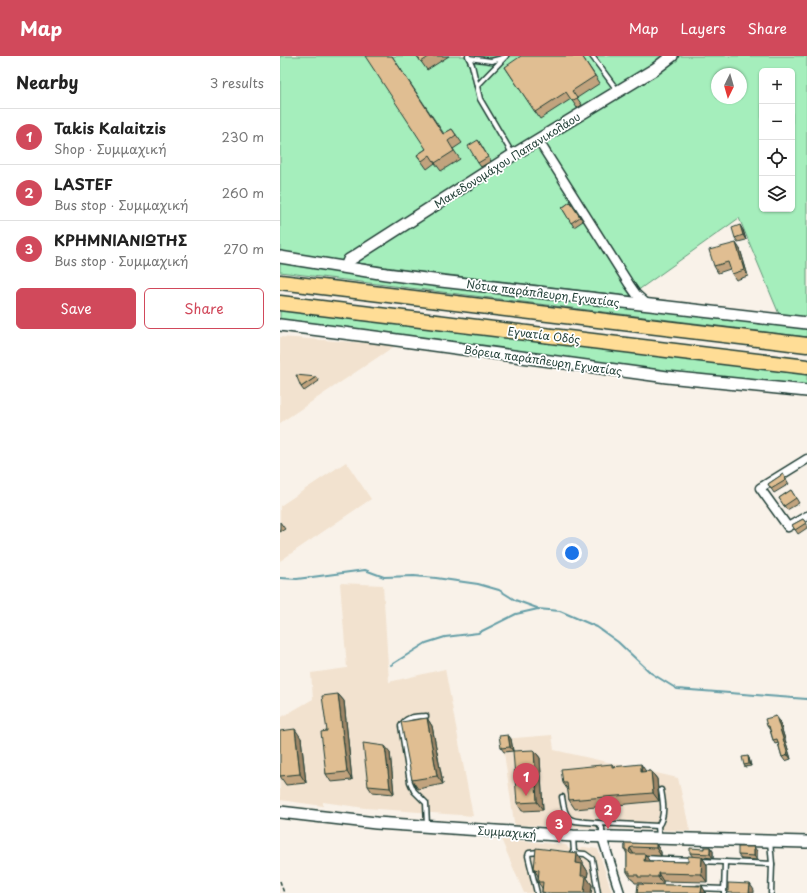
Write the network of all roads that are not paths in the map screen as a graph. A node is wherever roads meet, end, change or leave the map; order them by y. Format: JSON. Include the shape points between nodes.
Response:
{"nodes":[{"id":1,"x":505,"y":56,"type":"edge"},
{"id":2,"x":592,"y":56,"type":"edge"},
{"id":3,"x":672,"y":56,"type":"edge"},
{"id":4,"x":469,"y":57,"type":"edge"},
{"id":5,"x":477,"y":86,"type":"junction"},
{"id":6,"x":618,"y":91,"type":"junction"},
{"id":7,"x":538,"y":140,"type":"junction"},
{"id":8,"x":513,"y":155,"type":"junction"},
{"id":9,"x":280,"y":257,"type":"edge"},
{"id":10,"x":346,"y":267,"type":"junction"},
{"id":11,"x":280,"y":282,"type":"edge"},
{"id":12,"x":280,"y":303,"type":"edge"},
{"id":13,"x":648,"y":305,"type":"junction"},
{"id":14,"x":807,"y":323,"type":"edge"},
{"id":15,"x":280,"y":325,"type":"edge"},
{"id":16,"x":807,"y":345,"type":"edge"},
{"id":17,"x":807,"y":366,"type":"edge"},
{"id":18,"x":807,"y":390,"type":"edge"},
{"id":19,"x":807,"y":459,"type":"edge"},
{"id":20,"x":807,"y":516,"type":"edge"},
{"id":21,"x":426,"y":716,"type":"dead end"},
{"id":22,"x":661,"y":790,"type":"dead end"},
{"id":23,"x":562,"y":796,"type":"dead end"},
{"id":24,"x":280,"y":812,"type":"edge"},
{"id":25,"x":598,"y":823,"type":"junction"},
{"id":26,"x":427,"y":826,"type":"junction"},
{"id":27,"x":658,"y":826,"type":"junction"},
{"id":28,"x":573,"y":836,"type":"junction"},
{"id":29,"x":602,"y":837,"type":"junction"},
{"id":30,"x":659,"y":839,"type":"junction"},
{"id":31,"x":770,"y":841,"type":"junction"},
{"id":32,"x":807,"y":842,"type":"edge"},
{"id":33,"x":547,"y":852,"type":"edge"},
{"id":34,"x":567,"y":853,"type":"edge"},
{"id":35,"x":574,"y":853,"type":"junction"},
{"id":36,"x":638,"y":858,"type":"edge"},
{"id":37,"x":725,"y":862,"type":"junction"},
{"id":38,"x":772,"y":864,"type":"junction"},
{"id":39,"x":692,"y":888,"type":"edge"},
{"id":40,"x":724,"y":891,"type":"edge"},
{"id":41,"x":538,"y":893,"type":"edge"},
{"id":42,"x":598,"y":893,"type":"edge"},
{"id":43,"x":620,"y":893,"type":"edge"},
{"id":44,"x":771,"y":893,"type":"edge"}],
"edges":[{"from":1,"to":4,"type":"lane","via":[[491,61]]},
{"from":1,"to":5,"type":"lane"},
{"from":2,"to":6,"type":"lane"},
{"from":3,"to":6,"type":"street","name":"Μακεδονομάχου Παπανικολάου"},
{"from":4,"to":5,"type":"lane"},
{"from":5,"to":8,"type":"lane","via":[[480,99]]},
{"from":6,"to":7,"type":"street","name":"Μακεδονομάχου Παπανικολάου"},
{"from":7,"to":8,"type":"street","name":"Μακεδονομάχου Παπανικολάου"},
{"from":7,"to":13,"type":"street","via":[[629,284]]},
{"from":8,"to":10,"type":"street","name":"Μακεδονομάχου Παπανικολάου","via":[[354,257]]},
{"from":9,"to":10,"type":"street","name":"Νότια παράπλευρη Εγνατίας"},
{"from":10,"to":13,"type":"street","name":"Νότια παράπλευρη Εγνατίας","via":[[441,281]]},
{"from":11,"to":16,"type":"highway","name":"Εγνατία Οδός"},
{"from":12,"to":17,"type":"highway","name":"Εγνατία Οδός"},
{"from":13,"to":14,"type":"street","name":"Νότια παράπλευρη Εγνατίας"},
{"from":15,"to":18,"type":"street","name":"Βόρεια παράπλευρη Εγνατίας","via":[[659,376]]},
{"from":19,"to":20,"type":"street","via":[[760,488],[788,527]]},
{"from":21,"to":26,"type":"lane","via":[[408,718],[401,726],[410,782],[414,791],[426,803]]},
{"from":22,"to":27,"type":"lane","via":[[663,815]]},
{"from":23,"to":25,"type":"lane","via":[[565,815],[570,820]]},
{"from":24,"to":26,"type":"street","name":"Συμμαχική"},
{"from":25,"to":27,"type":"lane"},
{"from":25,"to":29,"type":"lane","via":[[602,828]]},
{"from":26,"to":28,"type":"street","name":"Συμμαχική"},
{"from":27,"to":30,"type":"lane"},
{"from":28,"to":29,"type":"street","name":"Συμμαχική"},
{"from":28,"to":35,"type":"lane"},
{"from":29,"to":30,"type":"street","name":"Συμμαχική"},
{"from":29,"to":43,"type":"street"},
{"from":30,"to":31,"type":"street","name":"Συμμαχική"},
{"from":31,"to":32,"type":"street","name":"Συμμαχική"},
{"from":31,"to":38,"type":"lane"},
{"from":33,"to":41,"type":"lane","via":[[533,852],[528,856]]},
{"from":34,"to":35,"type":"lane"},
{"from":35,"to":42,"type":"lane","via":[[585,854],[592,859]]},
{"from":36,"to":37,"type":"lane"},
{"from":37,"to":38,"type":"lane"},
{"from":37,"to":40,"type":"lane"},
{"from":38,"to":44,"type":"lane"},
{"from":39,"to":40,"type":"lane"}]}
